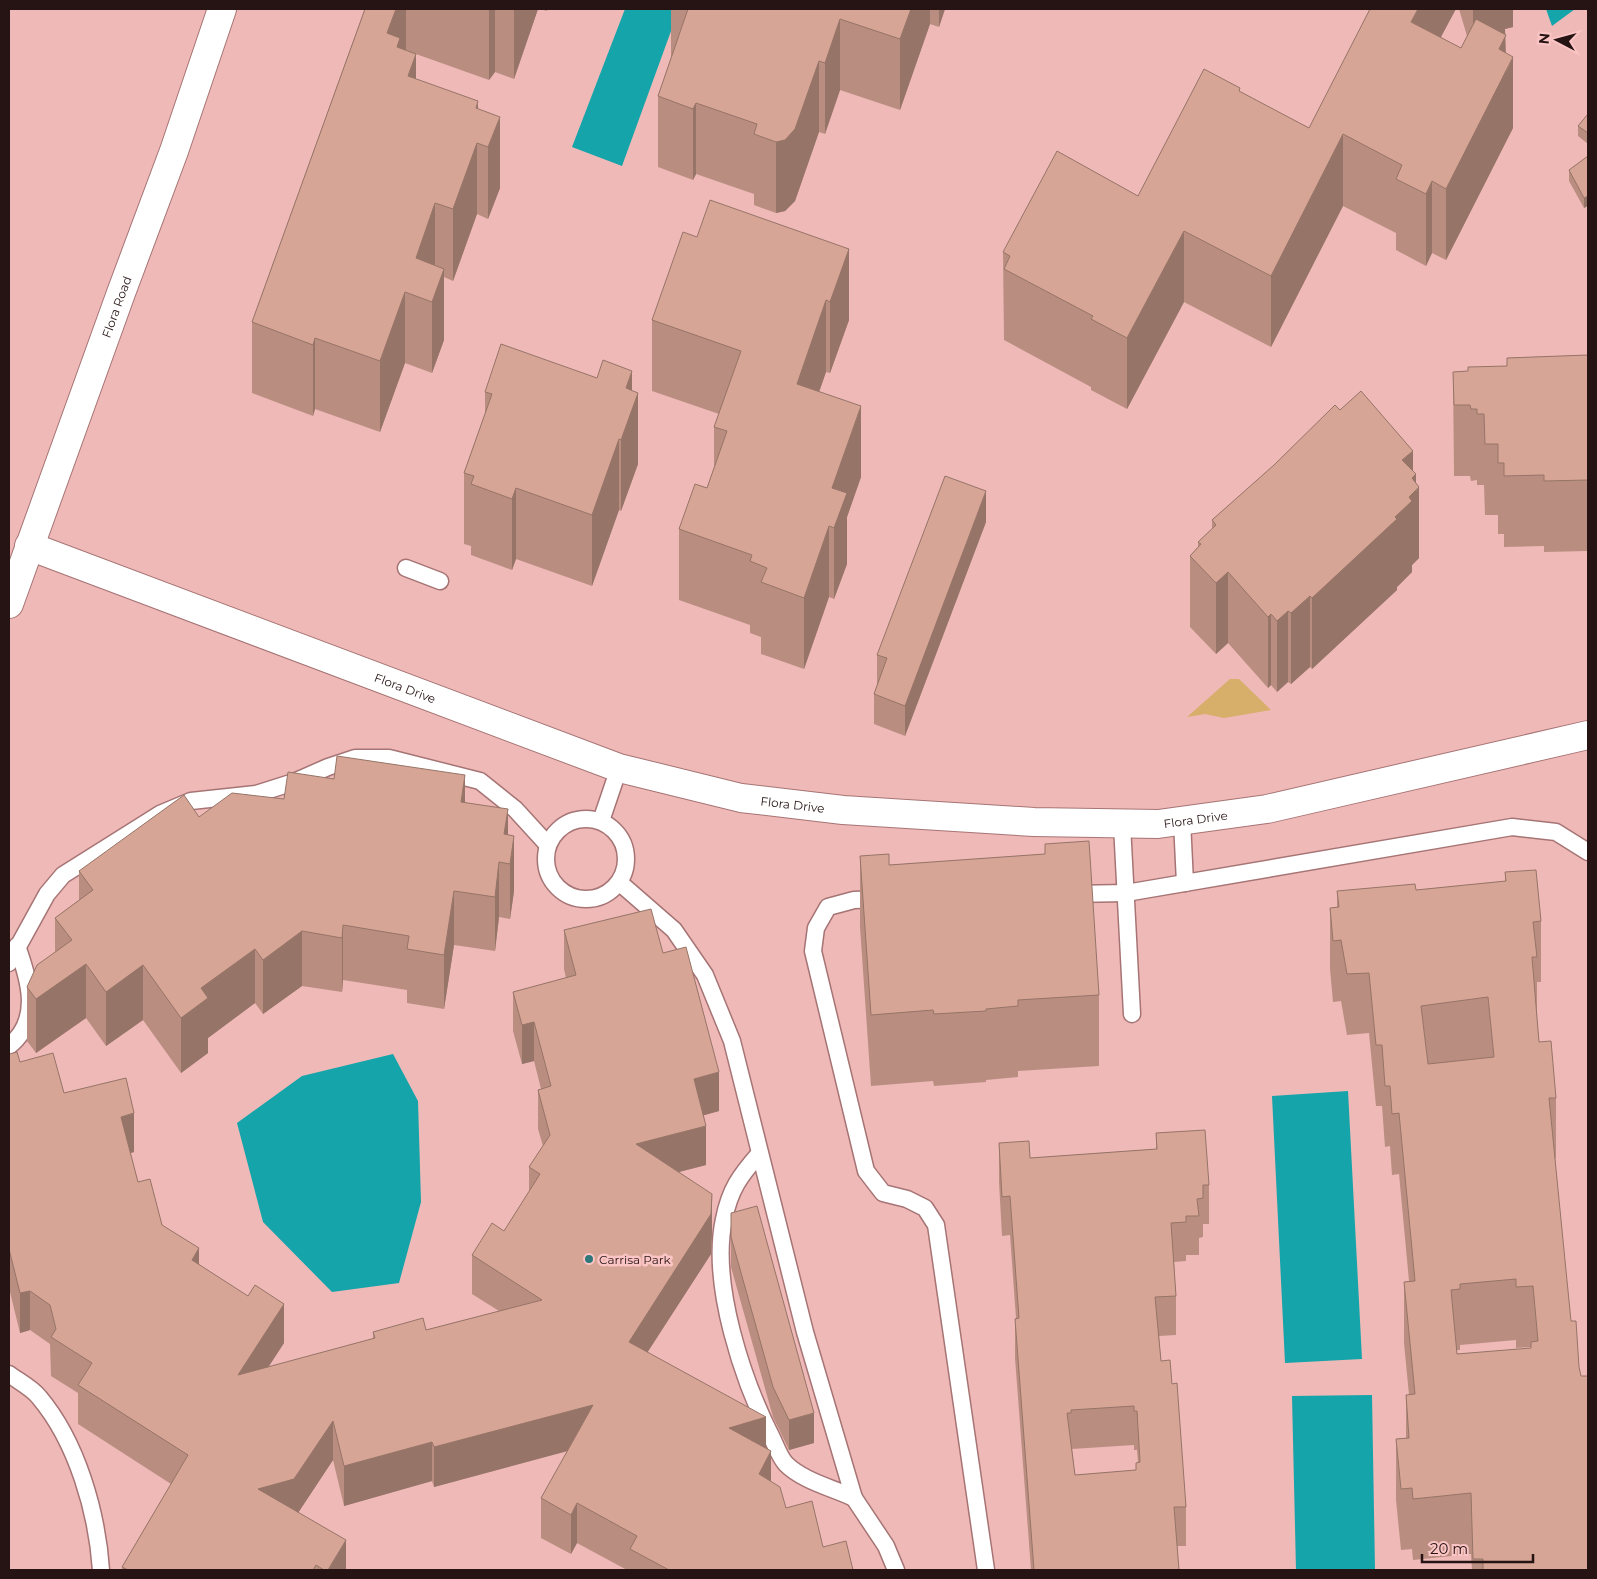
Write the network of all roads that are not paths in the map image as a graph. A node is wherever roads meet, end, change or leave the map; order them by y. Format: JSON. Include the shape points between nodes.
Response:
{"nodes":[{"id":1,"x":222,"y":9,"type":"edge"},
{"id":2,"x":29,"y":546,"type":"junction"},
{"id":3,"x":406,"y":568,"type":"dead end"},
{"id":4,"x":440,"y":581,"type":"dead end"},
{"id":5,"x":9,"y":604,"type":"edge"},
{"id":6,"x":1588,"y":735,"type":"edge"},
{"id":7,"x":619,"y":768,"type":"junction"},
{"id":8,"x":601,"y":821,"type":"junction"},
{"id":9,"x":1182,"y":821,"type":"junction"},
{"id":10,"x":1122,"y":825,"type":"junction"},
{"id":11,"x":547,"y":844,"type":"junction"},
{"id":12,"x":1588,"y":852,"type":"edge"},
{"id":13,"x":620,"y":882,"type":"junction"},
{"id":14,"x":1185,"y":883,"type":"junction"},
{"id":15,"x":1126,"y":893,"type":"junction"},
{"id":16,"x":1058,"y":895,"type":"edge"},
{"id":17,"x":893,"y":899,"type":"edge"},
{"id":18,"x":17,"y":946,"type":"junction"},
{"id":19,"x":9,"y":963,"type":"edge"},
{"id":20,"x":1132,"y":1014,"type":"dead end"},
{"id":21,"x":9,"y":1046,"type":"edge"},
{"id":22,"x":759,"y":1154,"type":"junction"},
{"id":23,"x":9,"y":1374,"type":"edge"},
{"id":24,"x":854,"y":1498,"type":"junction"},
{"id":25,"x":101,"y":1570,"type":"edge"},
{"id":26,"x":896,"y":1570,"type":"edge"},
{"id":27,"x":986,"y":1570,"type":"edge"}],
"edges":[{"from":1,"to":2,"type":"street","name":"Flora Road","via":[[174,151]]},
{"from":2,"to":5,"type":"street","name":"Flora Road"},
{"from":2,"to":7,"type":"street","name":"Flora Drive"},
{"from":3,"to":4,"type":"lane"},
{"from":6,"to":9,"type":"street","name":"Flora Drive","via":[[1267,808]]},
{"from":7,"to":8,"type":"lane"},
{"from":7,"to":10,"type":"street","name":"Flora Drive","via":[[741,798],[843,810]]},
{"from":8,"to":11,"type":"lane","via":[[585,818],[569,821],[556,830]]},
{"from":8,"to":13,"type":"lane","via":[[616,831],[624,847],[626,865]]},
{"from":9,"to":10,"type":"street","name":"Flora Drive"},
{"from":9,"to":14,"type":"lane"},
{"from":10,"to":15,"type":"lane"},
{"from":11,"to":13,"type":"lane","via":[[545,861],[549,878],[560,891],[575,899],[591,900],[607,894]]},
{"from":11,"to":18,"type":"lane","via":[[514,809],[480,781],[389,758],[355,758],[256,794],[191,801],[160,814],[62,875]]},
{"from":12,"to":14,"type":"lane","via":[[1556,832],[1512,828]]},
{"from":13,"to":22,"type":"lane","via":[[674,930],[705,975],[732,1041]]},
{"from":14,"to":15,"type":"lane"},
{"from":15,"to":16,"type":"lane"},
{"from":15,"to":20,"type":"lane"},
{"from":17,"to":27,"type":"lane","via":[[854,900],[828,908],[816,928],[813,951],[866,1171],[883,1193],[925,1208],[936,1225]]},
{"from":18,"to":19,"type":"lane"},
{"from":18,"to":21,"type":"lane","via":[[29,979],[30,1005],[27,1023]]},
{"from":22,"to":24,"type":"lane","via":[[805,1332]]},
{"from":22,"to":24,"type":"lane","via":[[736,1181],[723,1220],[721,1262],[725,1304],[759,1412],[785,1463],[797,1472]]},
{"from":23,"to":25,"type":"lane","via":[[39,1395],[72,1446],[98,1536]]},
{"from":24,"to":26,"type":"lane","via":[[886,1546]]}]}
